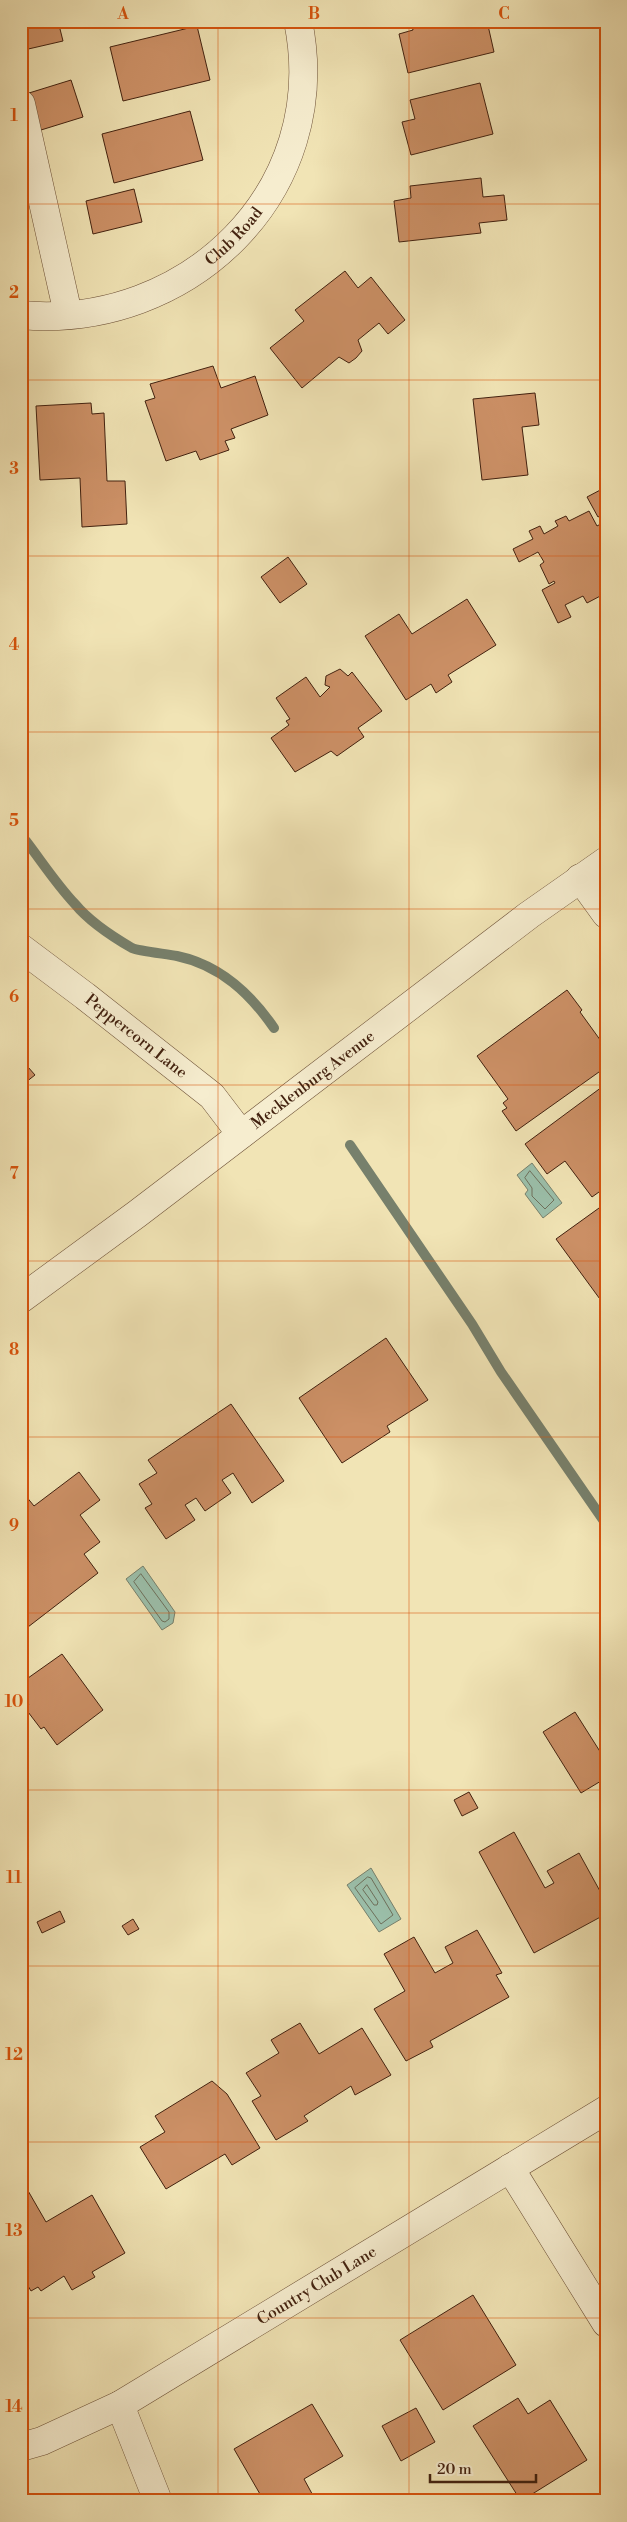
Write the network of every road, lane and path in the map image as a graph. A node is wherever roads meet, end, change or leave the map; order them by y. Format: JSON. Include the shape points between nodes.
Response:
{"nodes":[{"id":1,"x":298,"y":21,"type":"edge"},
{"id":2,"x":21,"y":104,"type":"edge"},
{"id":3,"x":68,"y":314,"type":"junction"},
{"id":4,"x":21,"y":315,"type":"edge"},
{"id":5,"x":606,"y":861,"type":"edge"},
{"id":6,"x":580,"y":878,"type":"junction"},
{"id":7,"x":606,"y":914,"type":"edge"},
{"id":8,"x":21,"y":948,"type":"edge"},
{"id":9,"x":241,"y":1134,"type":"junction"},
{"id":10,"x":21,"y":1299,"type":"edge"},
{"id":11,"x":606,"y":2110,"type":"edge"},
{"id":12,"x":510,"y":2168,"type":"junction"},
{"id":13,"x":606,"y":2323,"type":"edge"},
{"id":14,"x":120,"y":2405,"type":"junction"},
{"id":15,"x":21,"y":2448,"type":"edge"},
{"id":16,"x":158,"y":2501,"type":"edge"}],
"edges":[{"from":1,"to":3,"type":"street","name":"Club Road","via":[[304,74],[302,104],[285,164],[259,210],[232,241],[198,271],[164,290],[130,302]]},
{"from":2,"to":3,"type":"street"},
{"from":3,"to":4,"type":"street","name":"Club Road"},
{"from":5,"to":6,"type":"street","name":"Mecklenburg Avenue"},
{"from":6,"to":7,"type":"street"},
{"from":6,"to":9,"type":"street","name":"Mecklenburg Avenue"},
{"from":8,"to":9,"type":"street","name":"Peppercorn Lane","via":[[212,1096]]},
{"from":9,"to":10,"type":"street","name":"Mecklenburg Avenue"},
{"from":11,"to":12,"type":"street","name":"Country Club Lane"},
{"from":12,"to":13,"type":"street"},
{"from":12,"to":14,"type":"street","name":"Country Club Lane"},
{"from":14,"to":15,"type":"street","name":"Country Club Lane"},
{"from":14,"to":16,"type":"street"}]}
